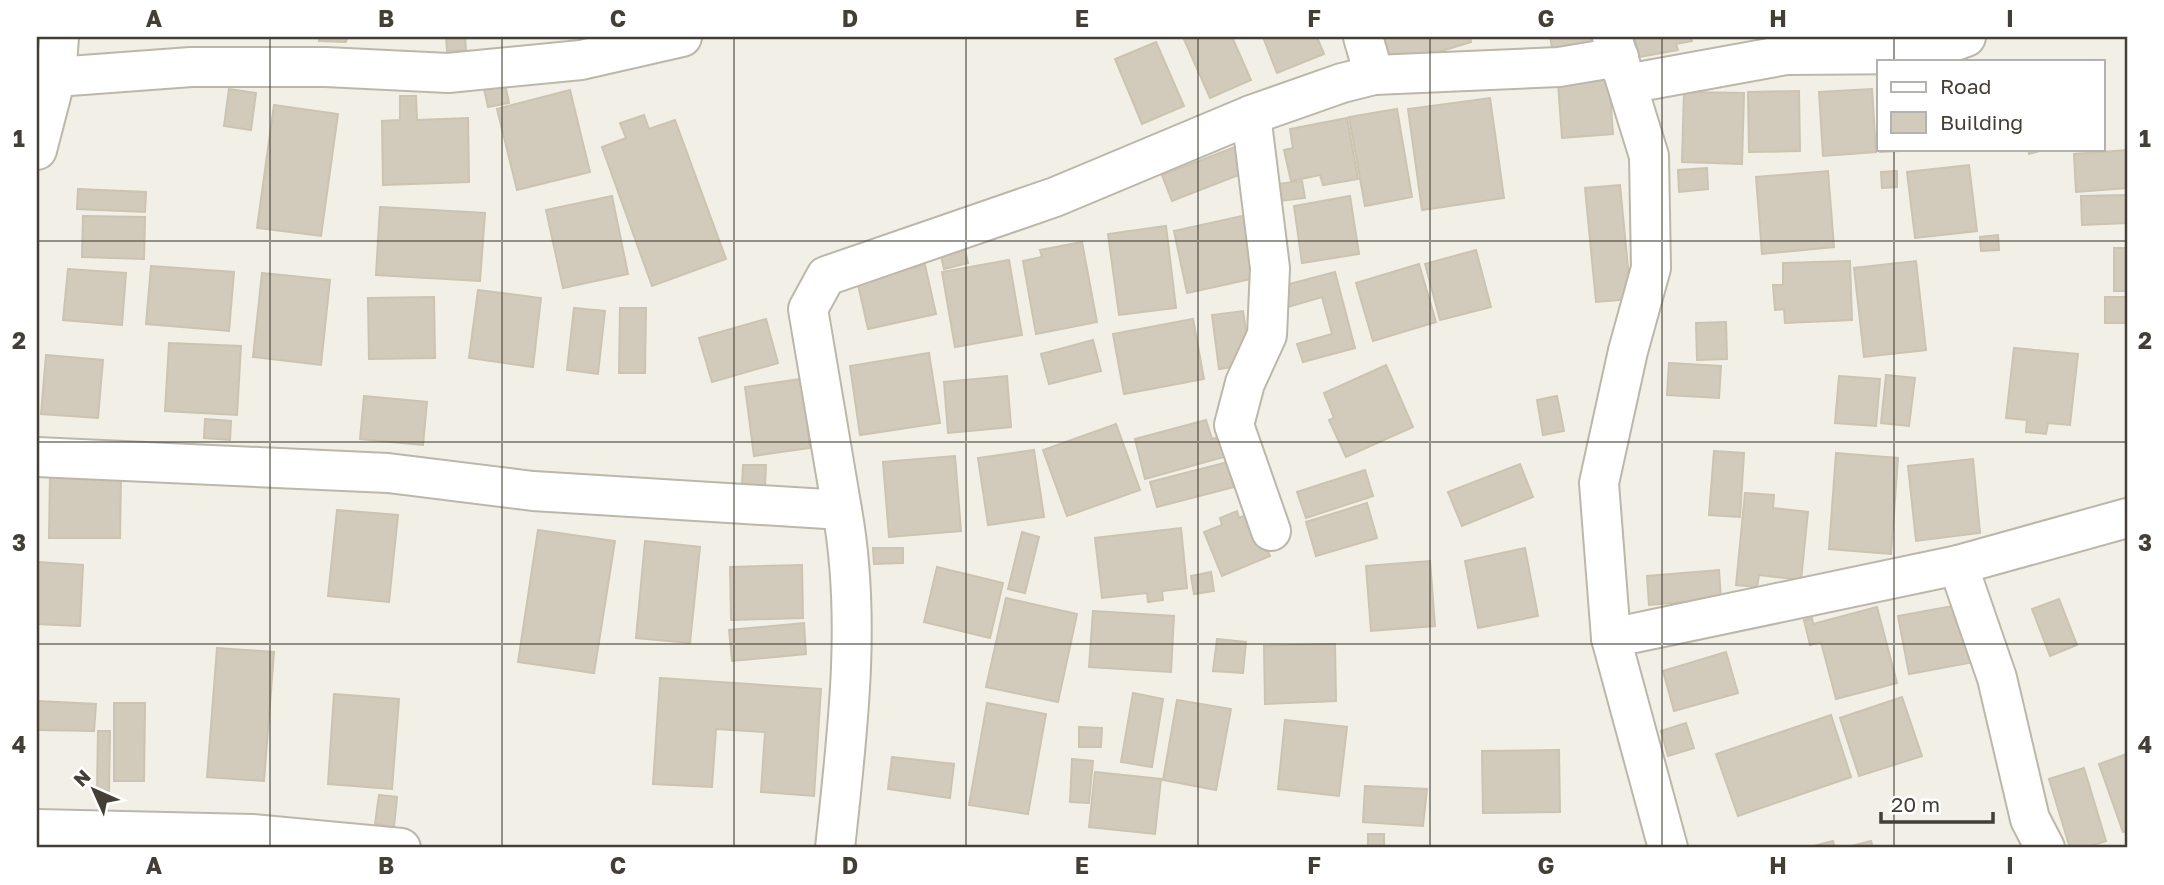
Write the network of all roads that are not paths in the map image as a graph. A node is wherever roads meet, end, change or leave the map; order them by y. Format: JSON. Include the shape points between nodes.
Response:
{"nodes":[{"id":1,"x":60,"y":37,"type":"edge"},
{"id":2,"x":682,"y":37,"type":"edge"},
{"id":3,"x":1363,"y":37,"type":"edge"},
{"id":4,"x":1966,"y":37,"type":"edge"},
{"id":5,"x":1619,"y":59,"type":"edge"},
{"id":6,"x":1374,"y":75,"type":"junction"},
{"id":7,"x":55,"y":77,"type":"junction"},
{"id":8,"x":1251,"y":115,"type":"junction"},
{"id":9,"x":37,"y":150,"type":"edge"},
{"id":10,"x":37,"y":457,"type":"edge"},
{"id":11,"x":842,"y":510,"type":"junction"},
{"id":12,"x":2127,"y":518,"type":"edge"},
{"id":13,"x":1270,"y":531,"type":"dead end"},
{"id":14,"x":1958,"y":565,"type":"junction"},
{"id":15,"x":1611,"y":638,"type":"junction"},
{"id":16,"x":37,"y":830,"type":"edge"},
{"id":17,"x":1656,"y":846,"type":"edge"},
{"id":18,"x":401,"y":848,"type":"edge"},
{"id":19,"x":835,"y":848,"type":"edge"},
{"id":20,"x":2045,"y":848,"type":"edge"}],
"edges":[{"from":1,"to":7,"type":"street"},
{"from":2,"to":7,"type":"street","via":[[581,60],[447,73],[191,66]]},
{"from":3,"to":6,"type":"street"},
{"from":4,"to":5,"type":"street","via":[[1920,54]]},
{"from":5,"to":6,"type":"street","via":[[1559,67]]},
{"from":5,"to":15,"type":"street","via":[[1649,156],[1651,268],[1599,483]]},
{"from":6,"to":8,"type":"street"},
{"from":7,"to":9,"type":"street"},
{"from":8,"to":11,"type":"street","via":[[1055,197],[826,276],[808,309]]},
{"from":8,"to":13,"type":"street","via":[[1270,268],[1267,335],[1245,383],[1234,425]]},
{"from":10,"to":11,"type":"street","via":[[388,473],[533,491]]},
{"from":11,"to":19,"type":"street","via":[[849,548],[850,708]]},
{"from":12,"to":14,"type":"street"},
{"from":14,"to":15,"type":"street"},
{"from":14,"to":20,"type":"street","via":[[1997,678],[2030,819]]},
{"from":15,"to":17,"type":"street"},
{"from":16,"to":18,"type":"street","via":[[252,834]]}]}
